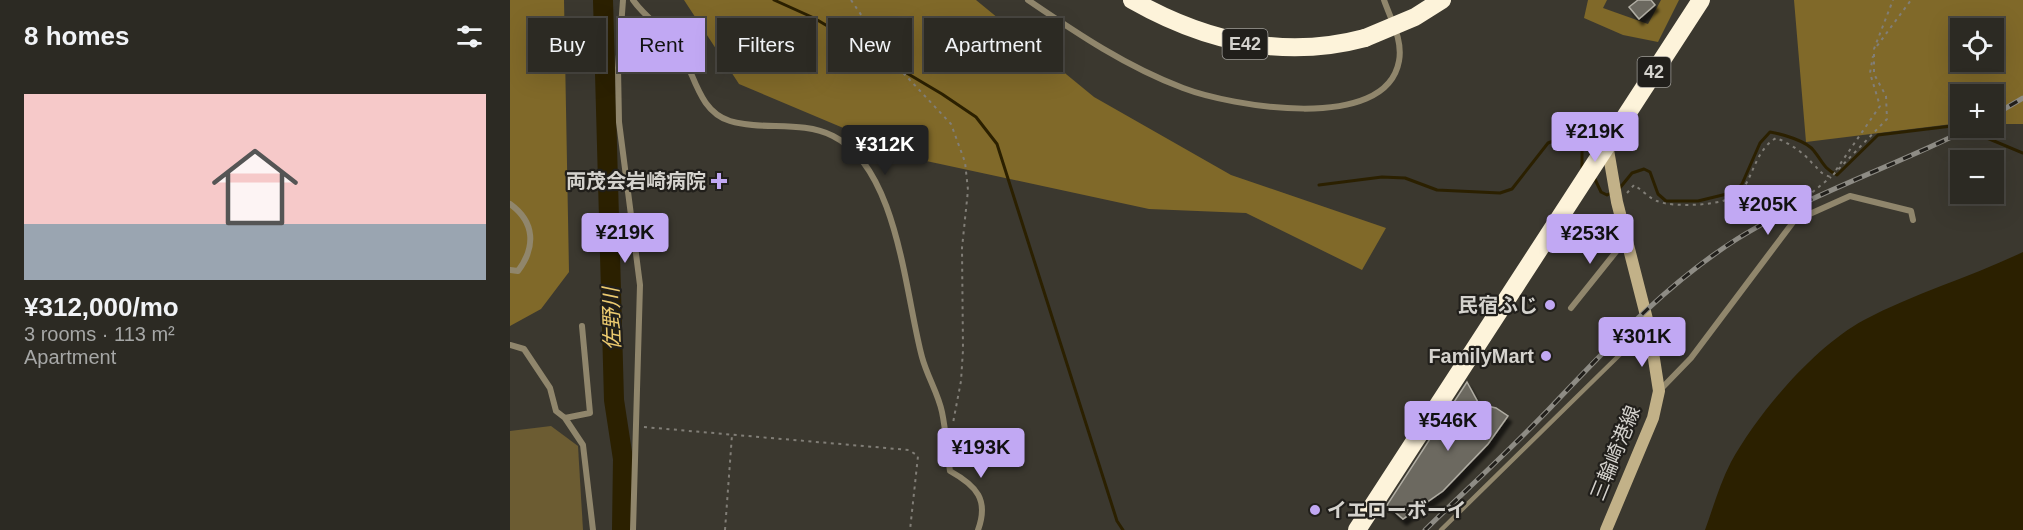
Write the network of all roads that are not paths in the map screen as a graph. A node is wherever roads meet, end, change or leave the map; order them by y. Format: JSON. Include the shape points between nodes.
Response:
{"nodes":[{"id":1,"x":623,"y":0,"type":"edge"},
{"id":2,"x":633,"y":0,"type":"edge"},
{"id":3,"x":1028,"y":0,"type":"edge"},
{"id":4,"x":1132,"y":0,"type":"edge"},
{"id":5,"x":1384,"y":0,"type":"edge"},
{"id":6,"x":1442,"y":0,"type":"edge"},
{"id":7,"x":1697,"y":3,"type":"edge"},
{"id":8,"x":1607,"y":144,"type":"junction"},
{"id":9,"x":510,"y":204,"type":"edge"},
{"id":10,"x":1913,"y":220,"type":"dead end"},
{"id":11,"x":1627,"y":243,"type":"junction"},
{"id":12,"x":510,"y":270,"type":"edge"},
{"id":13,"x":1571,"y":309,"type":"dead end"},
{"id":14,"x":582,"y":326,"type":"dead end"},
{"id":15,"x":1649,"y":327,"type":"junction"},
{"id":16,"x":510,"y":345,"type":"edge"},
{"id":17,"x":1659,"y":391,"type":"junction"},
{"id":18,"x":565,"y":418,"type":"junction"},
{"id":19,"x":593,"y":530,"type":"edge"},
{"id":20,"x":633,"y":530,"type":"edge"},
{"id":21,"x":978,"y":530,"type":"edge"},
{"id":22,"x":1357,"y":530,"type":"edge"},
{"id":23,"x":1442,"y":530,"type":"edge"},
{"id":24,"x":1606,"y":530,"type":"edge"}],
"edges":[{"from":1,"to":20,"type":"street","via":[[618,68],[620,122],[639,285]]},
{"from":2,"to":21,"type":"street","via":[[675,44],[709,109],[729,121],[806,128],[833,136],[867,168],[896,232],[922,359],[942,411],[950,471],[976,490],[983,505]]},
{"from":3,"to":5,"type":"street","via":[[1105,51],[1183,88],[1212,98],[1293,109],[1355,102],[1375,94],[1388,83],[1397,66],[1400,41]]},
{"from":4,"to":6,"type":"highway","number":"E42","bridge":true,"via":[[1197,31],[1248,45],[1321,48],[1365,38]]},
{"from":7,"to":8,"type":"highway","number":"42"},
{"from":8,"to":11,"type":"main road","name":"三輪崎港線"},
{"from":8,"to":22,"type":"highway","number":"42"},
{"from":9,"to":12,"type":"street","via":[[530,225],[531,248],[518,271]]},
{"from":10,"to":17,"type":"street","via":[[1911,211],[1850,196],[1794,221],[1691,358]]},
{"from":11,"to":13,"type":"street"},
{"from":11,"to":15,"type":"main road","name":"三輪崎港線"},
{"from":14,"to":18,"type":"street","via":[[590,413]]},
{"from":15,"to":17,"type":"main road","name":"三輪崎港線"},
{"from":15,"to":23,"type":"lane"},
{"from":16,"to":18,"type":"street","via":[[524,349],[550,388],[556,411]]},
{"from":17,"to":24,"type":"main road","name":"三輪崎港線","via":[[1653,418]]},
{"from":18,"to":19,"type":"street","via":[[583,445]]}]}
